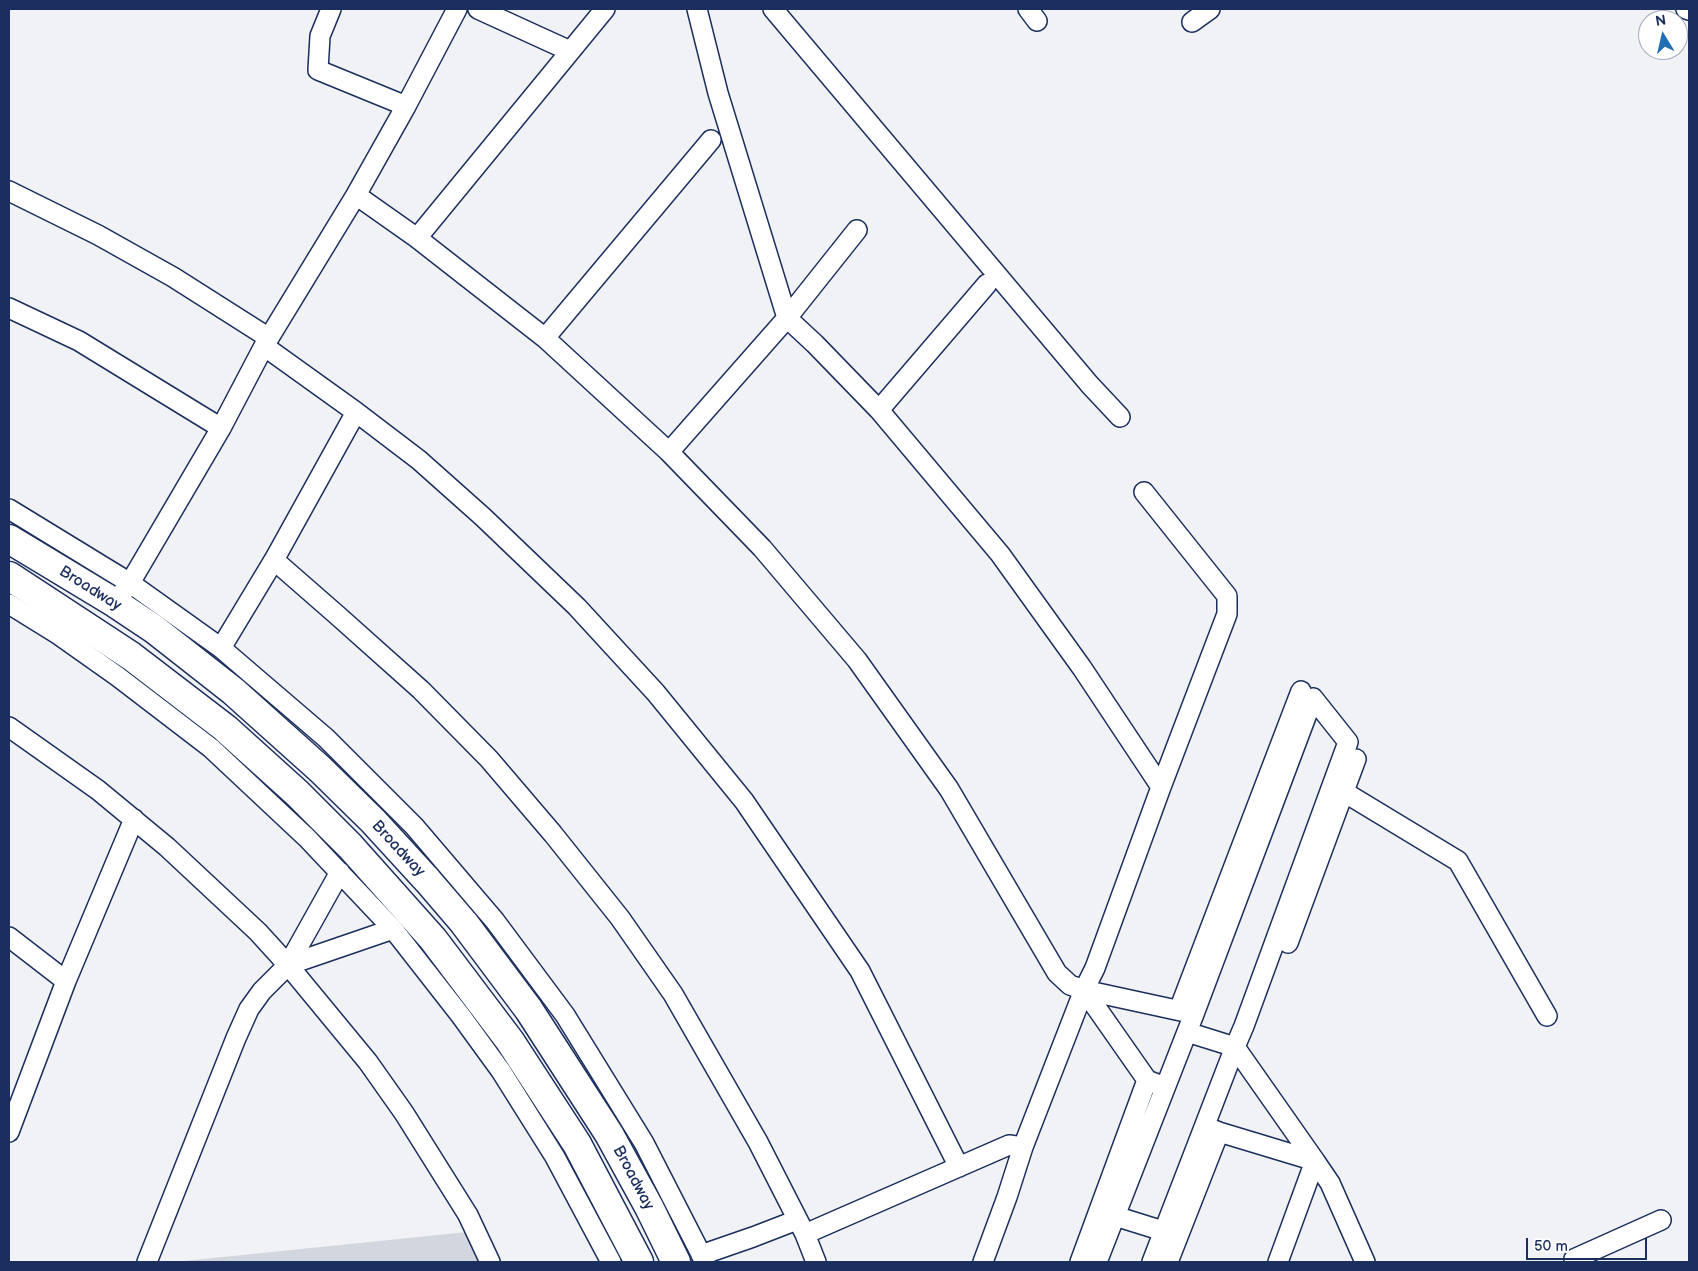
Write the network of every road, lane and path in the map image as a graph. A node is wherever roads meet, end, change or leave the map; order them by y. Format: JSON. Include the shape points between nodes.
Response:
{"nodes":[{"id":1,"x":331,"y":9,"type":"edge"},
{"id":2,"x":457,"y":9,"type":"edge"},
{"id":3,"x":478,"y":9,"type":"edge"},
{"id":4,"x":606,"y":9,"type":"edge"},
{"id":5,"x":697,"y":9,"type":"edge"},
{"id":6,"x":774,"y":9,"type":"edge"},
{"id":7,"x":1210,"y":9,"type":"edge"},
{"id":8,"x":1192,"y":22,"type":"dead end"},
{"id":9,"x":570,"y":51,"type":"junction"},
{"id":10,"x":406,"y":106,"type":"junction"},
{"id":11,"x":711,"y":140,"type":"dead end"},
{"id":12,"x":9,"y":191,"type":"edge"},
{"id":13,"x":356,"y":195,"type":"junction"},
{"id":14,"x":857,"y":230,"type":"dead end"},
{"id":15,"x":417,"y":238,"type":"junction"},
{"id":16,"x":987,"y":284,"type":"dead end"},
{"id":17,"x":9,"y":308,"type":"edge"},
{"id":18,"x":787,"y":318,"type":"junction"},
{"id":19,"x":545,"y":338,"type":"junction"},
{"id":20,"x":266,"y":342,"type":"junction"},
{"id":21,"x":879,"y":410,"type":"junction"},
{"id":22,"x":356,"y":412,"type":"junction"},
{"id":23,"x":1120,"y":417,"type":"dead end"},
{"id":24,"x":220,"y":428,"type":"junction"},
{"id":25,"x":669,"y":452,"type":"junction"},
{"id":26,"x":1144,"y":492,"type":"dead end"},
{"id":27,"x":9,"y":509,"type":"edge"},
{"id":28,"x":9,"y":539,"type":"edge"},
{"id":29,"x":274,"y":560,"type":"junction"},
{"id":30,"x":9,"y":576,"type":"edge"},
{"id":31,"x":122,"y":593,"type":"junction"},
{"id":32,"x":9,"y":604,"type":"edge"},
{"id":33,"x":221,"y":648,"type":"junction"},
{"id":34,"x":9,"y":727,"type":"edge"},
{"id":35,"x":1356,"y":759,"type":"dead end"},
{"id":36,"x":244,"y":762,"type":"junction"},
{"id":37,"x":1161,"y":787,"type":"junction"},
{"id":38,"x":1344,"y":792,"type":"junction"},
{"id":39,"x":134,"y":819,"type":"junction"},
{"id":40,"x":340,"y":872,"type":"junction"},
{"id":41,"x":394,"y":929,"type":"junction"},
{"id":42,"x":9,"y":937,"type":"edge"},
{"id":43,"x":288,"y":965,"type":"junction"},
{"id":44,"x":66,"y":981,"type":"junction"},
{"id":45,"x":1084,"y":990,"type":"junction"},
{"id":46,"x":540,"y":1003,"type":"junction"},
{"id":47,"x":1547,"y":1016,"type":"dead end"},
{"id":48,"x":1186,"y":1019,"type":"junction"},
{"id":49,"x":1244,"y":1026,"type":"junction"},
{"id":50,"x":492,"y":1037,"type":"junction"},
{"id":51,"x":1235,"y":1048,"type":"junction"},
{"id":52,"x":1147,"y":1080,"type":"junction"},
{"id":53,"x":1165,"y":1087,"type":"junction"},
{"id":54,"x":1212,"y":1129,"type":"junction"},
{"id":55,"x":9,"y":1132,"type":"edge"},
{"id":56,"x":1024,"y":1147,"type":"junction"},
{"id":57,"x":1315,"y":1161,"type":"junction"},
{"id":58,"x":959,"y":1167,"type":"junction"},
{"id":59,"x":1114,"y":1216,"type":"junction"},
{"id":60,"x":1661,"y":1220,"type":"dead end"},
{"id":61,"x":801,"y":1227,"type":"junction"},
{"id":62,"x":1163,"y":1231,"type":"junction"},
{"id":63,"x":694,"y":1260,"type":"edge"},
{"id":64,"x":1572,"y":1261,"type":"edge"},
{"id":65,"x":147,"y":1262,"type":"edge"},
{"id":66,"x":490,"y":1262,"type":"edge"},
{"id":67,"x":611,"y":1262,"type":"edge"},
{"id":68,"x":639,"y":1262,"type":"edge"},
{"id":69,"x":816,"y":1262,"type":"edge"},
{"id":70,"x":983,"y":1262,"type":"edge"},
{"id":71,"x":1080,"y":1262,"type":"edge"},
{"id":72,"x":1097,"y":1262,"type":"edge"},
{"id":73,"x":1152,"y":1262,"type":"edge"},
{"id":74,"x":1168,"y":1262,"type":"edge"},
{"id":75,"x":1278,"y":1262,"type":"edge"},
{"id":76,"x":1365,"y":1262,"type":"edge"}],
"edges":[{"from":1,"to":10,"type":"street","via":[[320,36],[318,70]]},
{"from":2,"to":10,"type":"street"},
{"from":3,"to":9,"type":"street"},
{"from":4,"to":9,"type":"street"},
{"from":5,"to":18,"type":"street","via":[[718,93]]},
{"from":6,"to":23,"type":"street"},
{"from":7,"to":8,"type":"street"},
{"from":9,"to":15,"type":"street"},
{"from":10,"to":13,"type":"street"},
{"from":11,"to":19,"type":"street"},
{"from":12,"to":20,"type":"street","via":[[173,277]]},
{"from":13,"to":15,"type":"street"},
{"from":13,"to":20,"type":"street"},
{"from":14,"to":18,"type":"street"},
{"from":15,"to":19,"type":"street"},
{"from":16,"to":21,"type":"street"},
{"from":17,"to":24,"type":"street","via":[[79,341]]},
{"from":18,"to":21,"type":"street"},
{"from":18,"to":25,"type":"street"},
{"from":19,"to":25,"type":"street"},
{"from":20,"to":22,"type":"street"},
{"from":20,"to":24,"type":"street"},
{"from":21,"to":37,"type":"street","via":[[1000,554],[1082,668]]},
{"from":22,"to":29,"type":"street"},
{"from":22,"to":58,"type":"street","via":[[419,460],[577,607],[656,693],[744,801],[860,971]]},
{"from":24,"to":31,"type":"street"},
{"from":25,"to":45,"type":"street","via":[[762,548],[857,660],[949,789],[1057,973],[1070,985]]},
{"from":26,"to":37,"type":"street","via":[[1227,596],[1228,614]]},
{"from":27,"to":31,"type":"street"},
{"from":28,"to":31,"type":"main road","name":"Broadway"},
{"from":29,"to":33,"type":"street"},
{"from":29,"to":61,"type":"street","via":[[421,690],[489,759],[620,918],[673,994],[758,1142]]},
{"from":30,"to":36,"type":"main road","name":"Broadway","via":[[131,656],[225,728]]},
{"from":31,"to":33,"type":"street"},
{"from":31,"to":46,"type":"main road","name":"Broadway","via":[[154,630],[233,691],[320,769],[373,821]]},
{"from":32,"to":36,"type":"street","via":[[59,635],[185,727]]},
{"from":33,"to":46,"type":"street","via":[[326,738],[414,826],[495,921]]},
{"from":34,"to":39,"type":"street"},
{"from":35,"to":38,"type":"street"},
{"from":36,"to":40,"type":"street"},
{"from":36,"to":50,"type":"main road","name":"Broadway","via":[[297,793],[350,846],[433,939]]},
{"from":37,"to":45,"type":"street"},
{"from":38,"to":47,"type":"street","via":[[1458,861]]},
{"from":38,"to":49,"type":"street","via":[[1256,1029]]},
{"from":39,"to":43,"type":"street","via":[[258,932]]},
{"from":39,"to":44,"type":"street"},
{"from":40,"to":41,"type":"street"},
{"from":40,"to":43,"type":"street"},
{"from":41,"to":43,"type":"street"},
{"from":41,"to":50,"type":"street"},
{"from":42,"to":44,"type":"street"},
{"from":43,"to":65,"type":"street","via":[[249,1009]]},
{"from":43,"to":66,"type":"street","via":[[368,1062],[404,1112],[468,1215]]},
{"from":44,"to":55,"type":"street"},
{"from":45,"to":48,"type":"street"},
{"from":45,"to":52,"type":"street"},
{"from":45,"to":56,"type":"street"},
{"from":46,"to":63,"type":"main road","name":"Broadway","via":[[649,1207]]},
{"from":48,"to":49,"type":"street","via":[[1307,695],[1348,742]]},
{"from":48,"to":51,"type":"street"},
{"from":48,"to":53,"type":"street"},
{"from":49,"to":51,"type":"street"},
{"from":50,"to":67,"type":"street","via":[[501,1070],[555,1157]]},
{"from":50,"to":68,"type":"main road","name":"Broadway","via":[[577,1144]]},
{"from":51,"to":54,"type":"street"},
{"from":51,"to":57,"type":"street"},
{"from":52,"to":53,"type":"street"},
{"from":52,"to":71,"type":"street"},
{"from":53,"to":59,"type":"street"},
{"from":54,"to":57,"type":"street"},
{"from":54,"to":62,"type":"street"},
{"from":54,"to":74,"type":"street"},
{"from":56,"to":58,"type":"street","via":[[1009,1146]]},
{"from":56,"to":70,"type":"street"},
{"from":57,"to":75,"type":"street"},
{"from":57,"to":76,"type":"street","via":[[1330,1183]]},
{"from":58,"to":61,"type":"street"},
{"from":59,"to":62,"type":"street"},
{"from":59,"to":72,"type":"street"},
{"from":60,"to":64,"type":"street"},
{"from":61,"to":63,"type":"street","via":[[753,1237]]},
{"from":61,"to":69,"type":"street"},
{"from":62,"to":73,"type":"street"}]}
